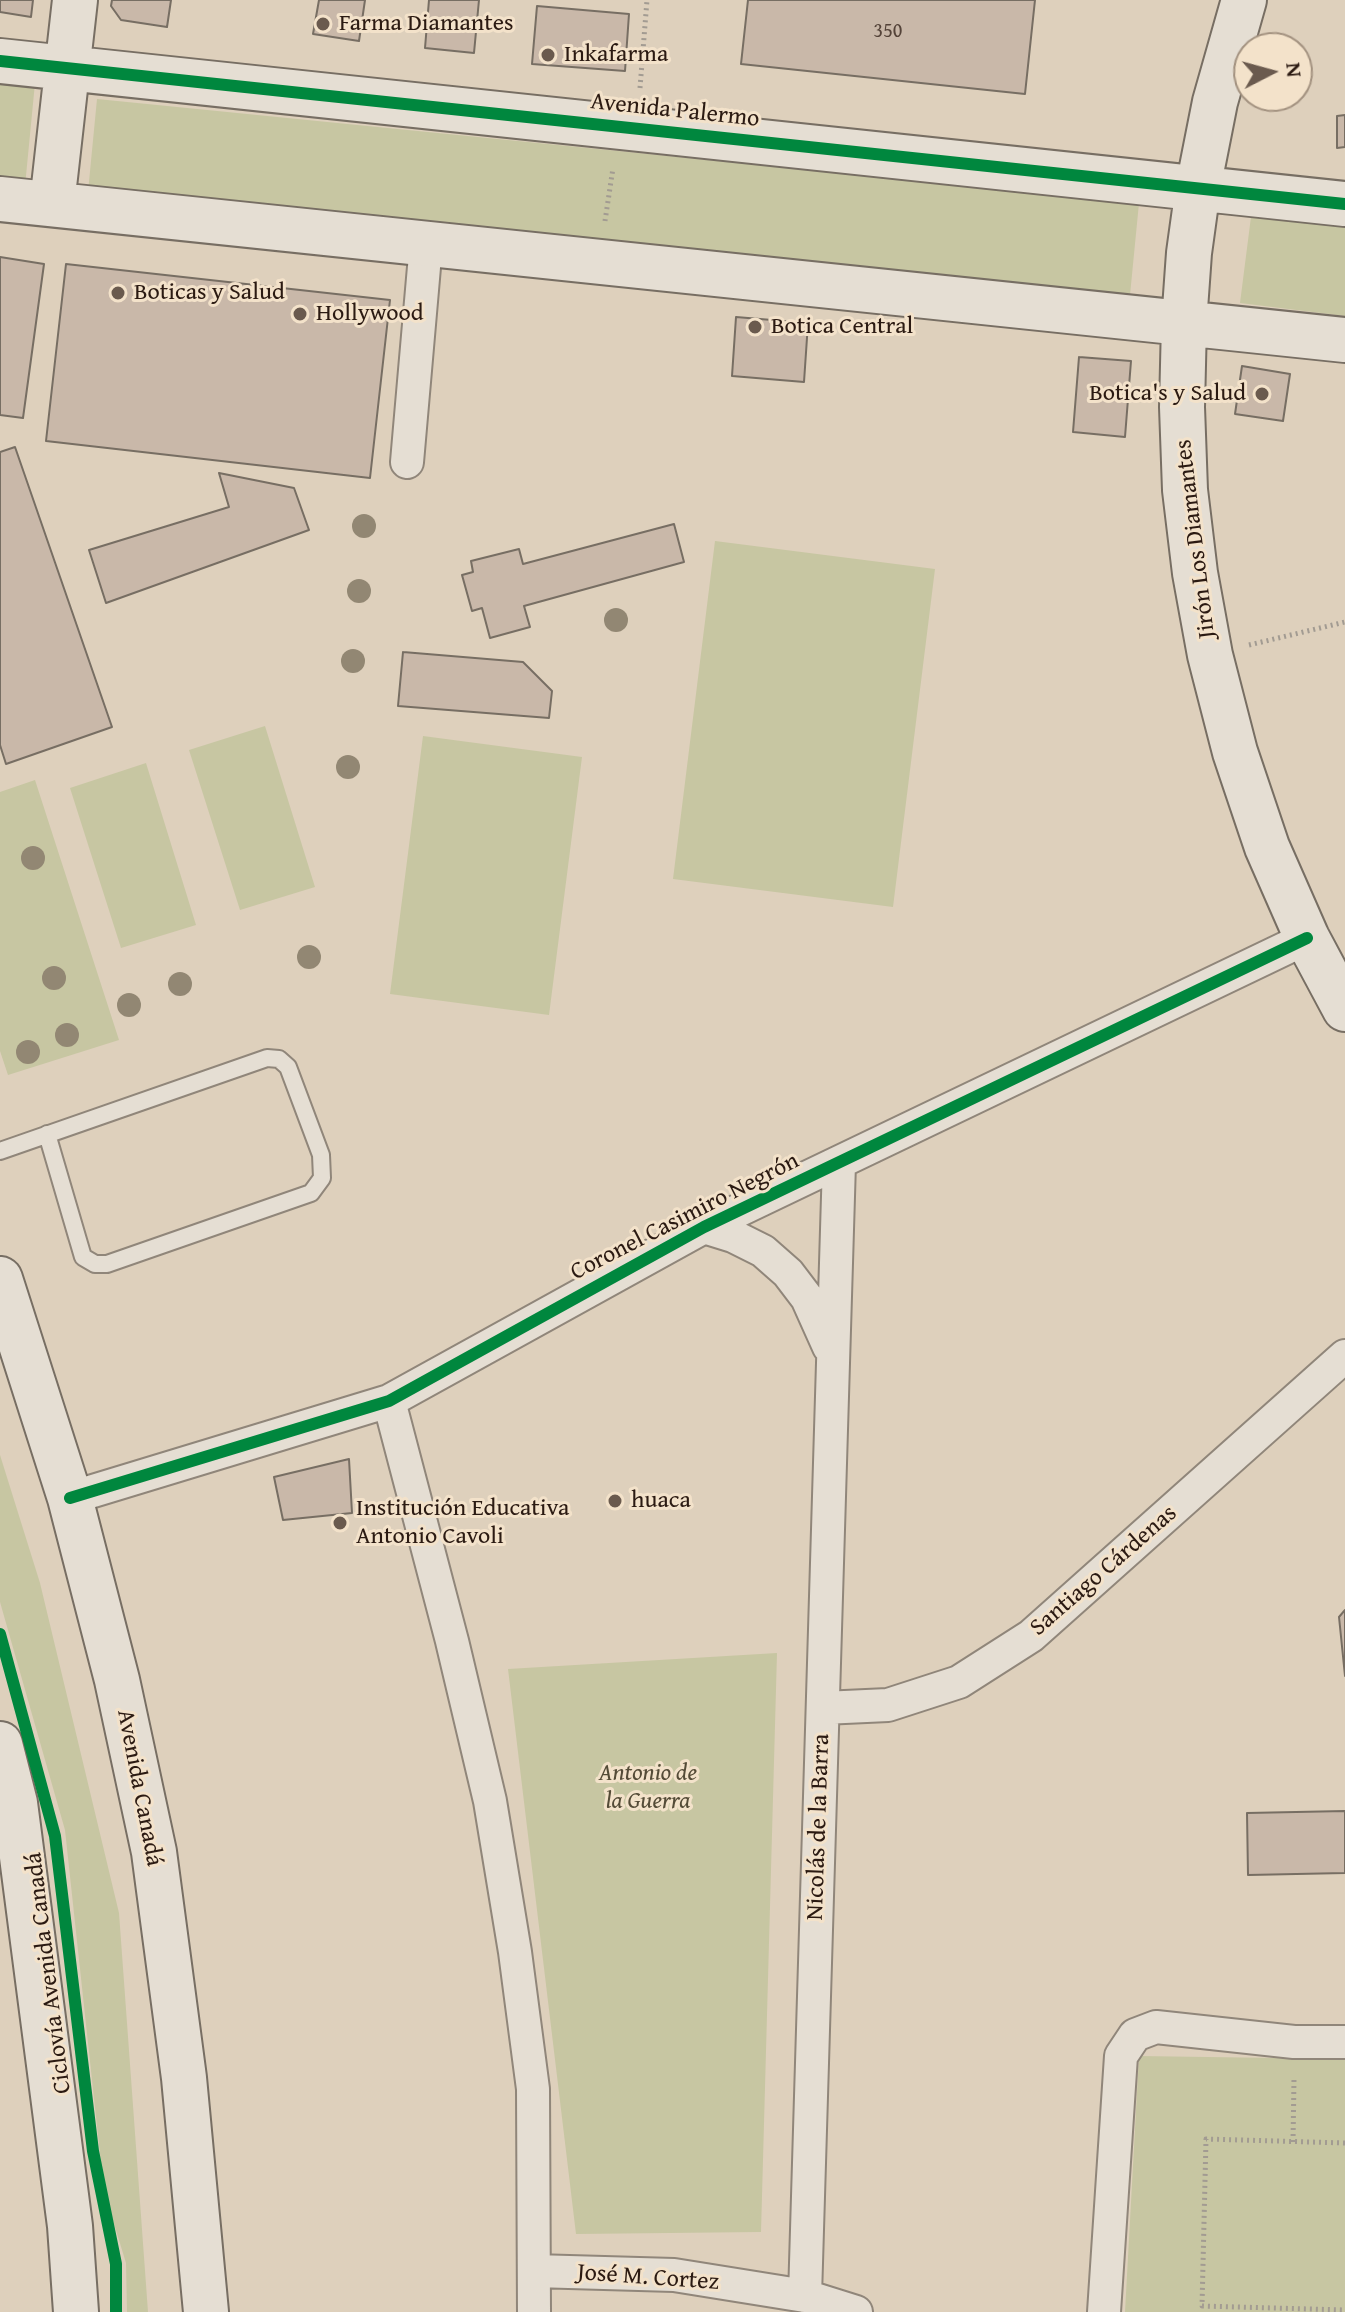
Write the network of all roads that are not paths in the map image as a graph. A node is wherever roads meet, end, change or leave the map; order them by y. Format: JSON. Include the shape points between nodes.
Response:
{"nodes":[{"id":1,"x":75,"y":0,"type":"edge"},
{"id":2,"x":1244,"y":0,"type":"edge"},
{"id":3,"x":0,"y":61,"type":"edge"},
{"id":4,"x":68,"y":69,"type":"junction"},
{"id":5,"x":1198,"y":188,"type":"junction"},
{"id":6,"x":0,"y":199,"type":"edge"},
{"id":7,"x":52,"y":204,"type":"junction"},
{"id":8,"x":1345,"y":204,"type":"edge"},
{"id":9,"x":426,"y":244,"type":"junction"},
{"id":10,"x":1184,"y":323,"type":"junction"},
{"id":11,"x":1345,"y":340,"type":"edge"},
{"id":12,"x":407,"y":462,"type":"dead end"},
{"id":13,"x":1307,"y":938,"type":"junction"},
{"id":14,"x":1345,"y":1009,"type":"edge"},
{"id":15,"x":47,"y":1134,"type":"junction"},
{"id":16,"x":0,"y":1151,"type":"edge"},
{"id":17,"x":839,"y":1163,"type":"junction"},
{"id":18,"x":704,"y":1227,"type":"junction"},
{"id":19,"x":0,"y":1279,"type":"edge"},
{"id":20,"x":1345,"y":1356,"type":"edge"},
{"id":21,"x":833,"y":1357,"type":"junction"},
{"id":22,"x":389,"y":1401,"type":"junction"},
{"id":23,"x":70,"y":1498,"type":"junction"},
{"id":24,"x":823,"y":1708,"type":"junction"},
{"id":25,"x":0,"y":1744,"type":"edge"},
{"id":26,"x":1345,"y":2042,"type":"edge"},
{"id":27,"x":534,"y":2271,"type":"junction"},
{"id":28,"x":805,"y":2296,"type":"junction"},
{"id":29,"x":76,"y":2312,"type":"edge"},
{"id":30,"x":206,"y":2312,"type":"edge"},
{"id":31,"x":534,"y":2312,"type":"edge"},
{"id":32,"x":856,"y":2312,"type":"edge"},
{"id":33,"x":1104,"y":2312,"type":"edge"}],
"edges":[{"from":1,"to":4,"type":"street"},
{"from":2,"to":5,"type":"street","name":"Jirón Los Diamantes"},
{"from":3,"to":4,"type":"street","name":"Avenida Palermo"},
{"from":4,"to":5,"type":"street","name":"Avenida Palermo"},
{"from":4,"to":7,"type":"street"},
{"from":5,"to":8,"type":"street","name":"Avenida Palermo"},
{"from":5,"to":10,"type":"street","name":"Jirón Los Diamantes"},
{"from":6,"to":7,"type":"street"},
{"from":7,"to":9,"type":"street"},
{"from":9,"to":10,"type":"street"},
{"from":9,"to":12,"type":"street"},
{"from":10,"to":11,"type":"street"},
{"from":10,"to":13,"type":"street","name":"Jirón Los Diamantes","via":[[1185,490],[1210,655],[1267,847]]},
{"from":13,"to":14,"type":"street","name":"Jirón Los Diamantes"},
{"from":13,"to":17,"type":"street","name":"Coronel Casimiro Negrón"},
{"from":15,"to":15,"type":"lane","via":[[267,1058],[279,1059],[288,1067],[321,1155],[322,1178],[311,1193],[95,1264],[83,1257]]},
{"from":15,"to":16,"type":"lane"},
{"from":17,"to":18,"type":"street","name":"Coronel Casimiro Negrón"},
{"from":17,"to":21,"type":"street","name":"Nicolás de la Barra"},
{"from":18,"to":21,"type":"street","name":"Nicolás de la Barra","via":[[763,1251],[788,1273],[807,1298]]},
{"from":18,"to":22,"type":"street","name":"Coronel Casimiro Negrón"},
{"from":19,"to":23,"type":"street","name":"Avenida Canadá"},
{"from":20,"to":24,"type":"street","name":"Santiago Cárdenas","via":[[1031,1636],[959,1682],[888,1705]]},
{"from":21,"to":24,"type":"street","name":"Nicolás de la Barra"},
{"from":22,"to":23,"type":"street","name":"Coronel Casimiro Negrón"},
{"from":22,"to":27,"type":"street","via":[[490,1801],[533,2089]]},
{"from":23,"to":30,"type":"street","name":"Avenida Canadá","via":[[154,1852],[184,2078]]},
{"from":24,"to":28,"type":"street","name":"Nicolás de la Barra"},
{"from":25,"to":29,"type":"street","via":[[15,1803],[70,2226]]},
{"from":26,"to":33,"type":"street","via":[[1294,2042],[1156,2027],[1135,2035],[1121,2056]]},
{"from":27,"to":28,"type":"street","name":"José M. Cortez","via":[[674,2275]]},
{"from":27,"to":31,"type":"street"},
{"from":28,"to":32,"type":"street","name":"José M. Cortez"}]}
